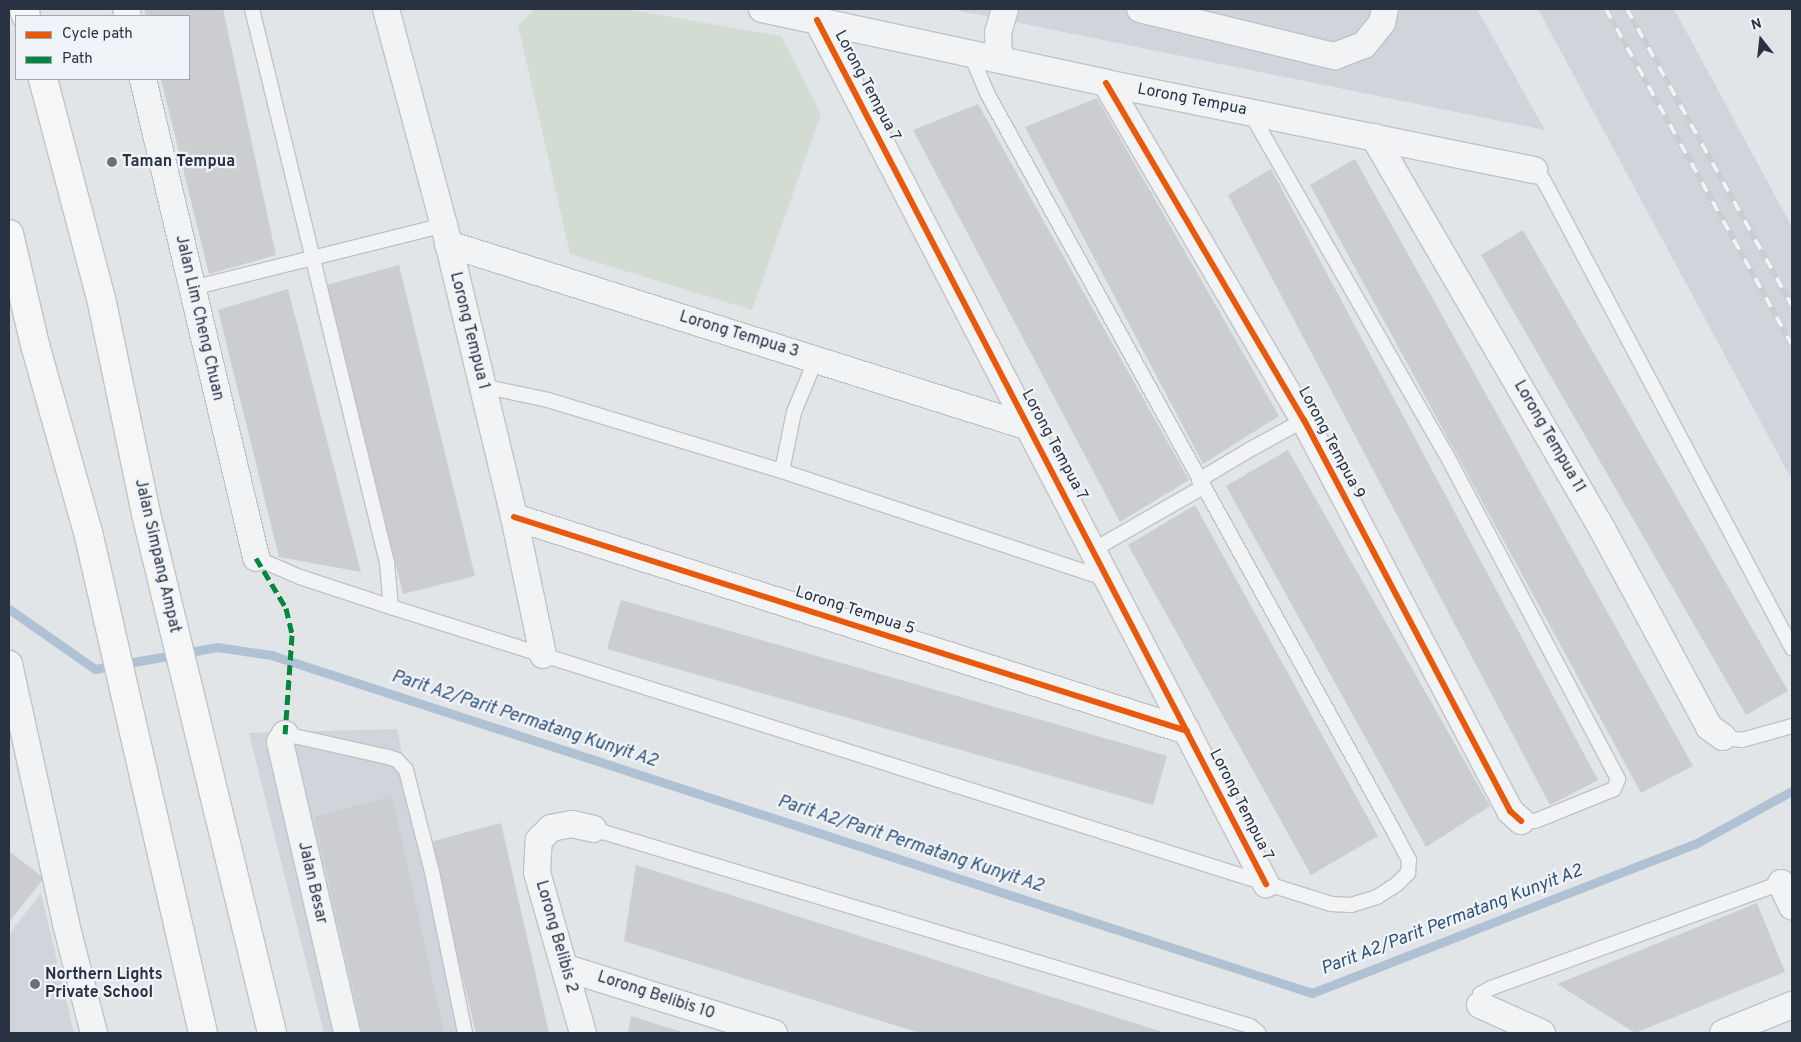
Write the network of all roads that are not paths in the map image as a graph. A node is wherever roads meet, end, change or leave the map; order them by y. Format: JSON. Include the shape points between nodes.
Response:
{"nodes":[{"id":1,"x":252,"y":9,"type":"edge"},
{"id":2,"x":386,"y":9,"type":"edge"},
{"id":3,"x":762,"y":9,"type":"edge"},
{"id":4,"x":1005,"y":9,"type":"edge"},
{"id":5,"x":1140,"y":9,"type":"edge"},
{"id":6,"x":1385,"y":9,"type":"edge"},
{"id":7,"x":817,"y":20,"type":"junction"},
{"id":8,"x":970,"y":52,"type":"junction"},
{"id":9,"x":999,"y":58,"type":"junction"},
{"id":10,"x":43,"y":80,"type":"edge"},
{"id":11,"x":143,"y":80,"type":"edge"},
{"id":12,"x":1106,"y":83,"type":"junction"},
{"id":13,"x":1250,"y":111,"type":"junction"},
{"id":14,"x":1374,"y":137,"type":"junction"},
{"id":15,"x":1534,"y":170,"type":"joint"},
{"id":16,"x":9,"y":234,"type":"edge"},
{"id":17,"x":446,"y":235,"type":"junction"},
{"id":18,"x":313,"y":259,"type":"junction"},
{"id":19,"x":192,"y":288,"type":"junction"},
{"id":20,"x":816,"y":360,"type":"junction"},
{"id":21,"x":482,"y":386,"type":"junction"},
{"id":22,"x":1304,"y":420,"type":"junction"},
{"id":23,"x":1028,"y":427,"type":"junction"},
{"id":24,"x":782,"y":471,"type":"junction"},
{"id":25,"x":1201,"y":484,"type":"junction"},
{"id":26,"x":514,"y":517,"type":"junction"},
{"id":27,"x":1093,"y":550,"type":"junction"},
{"id":28,"x":256,"y":558,"type":"joint"},
{"id":29,"x":1108,"y":580,"type":"junction"},
{"id":30,"x":391,"y":607,"type":"junction"},
{"id":31,"x":1792,"y":648,"type":"edge"},
{"id":32,"x":543,"y":655,"type":"junction"},
{"id":33,"x":9,"y":666,"type":"edge"},
{"id":34,"x":1792,"y":726,"type":"edge"},
{"id":35,"x":1188,"y":731,"type":"junction"},
{"id":36,"x":285,"y":734,"type":"joint"},
{"id":37,"x":1723,"y":737,"type":"joint"},
{"id":38,"x":1521,"y":821,"type":"joint"},
{"id":39,"x":593,"y":829,"type":"joint"},
{"id":40,"x":1786,"y":881,"type":"edge"},
{"id":41,"x":1266,"y":884,"type":"junction"},
{"id":42,"x":1792,"y":907,"type":"edge"},
{"id":43,"x":566,"y":968,"type":"junction"},
{"id":44,"x":1480,"y":1005,"type":"joint"},
{"id":45,"x":1792,"y":1006,"type":"edge"},
{"id":46,"x":94,"y":1033,"type":"edge"},
{"id":47,"x":204,"y":1033,"type":"edge"},
{"id":48,"x":272,"y":1033,"type":"edge"},
{"id":49,"x":347,"y":1033,"type":"edge"},
{"id":50,"x":466,"y":1033,"type":"edge"},
{"id":51,"x":583,"y":1033,"type":"edge"},
{"id":52,"x":774,"y":1033,"type":"edge"},
{"id":53,"x":1258,"y":1033,"type":"edge"},
{"id":54,"x":1542,"y":1033,"type":"edge"},
{"id":55,"x":1723,"y":1033,"type":"edge"}],
"edges":[{"from":1,"to":18,"type":"lane"},
{"from":2,"to":17,"type":"street","name":"Lorong Tempua 1"},
{"from":3,"to":7,"type":"street","name":"Lorong Tempua"},
{"from":4,"to":9,"type":"street","via":[[998,33]]},
{"from":5,"to":6,"type":"street","via":[[1335,56],[1364,45],[1382,23]]},
{"from":7,"to":8,"type":"street","name":"Lorong Tempua"},
{"from":7,"to":23,"type":"street","name":"Lorong Tempua 7"},
{"from":8,"to":9,"type":"street","name":"Lorong Tempua"},
{"from":8,"to":25,"type":"lane","via":[[988,95]]},
{"from":9,"to":12,"type":"street","name":"Lorong Tempua"},
{"from":10,"to":48,"type":"highway","name":"Jalan Simpang Ampat","via":[[101,298],[146,514]]},
{"from":11,"to":19,"type":"street","name":"Jalan Lim Cheng Chuan"},
{"from":12,"to":13,"type":"street","name":"Lorong Tempua"},
{"from":12,"to":22,"type":"street","name":"Lorong Tempua 9"},
{"from":13,"to":14,"type":"street","name":"Lorong Tempua"},
{"from":13,"to":38,"type":"lane","via":[[1446,454],[1618,779],[1614,789],[1535,821]]},
{"from":14,"to":15,"type":"street","name":"Lorong Tempua"},
{"from":14,"to":37,"type":"street","name":"Lorong Tempua 11","via":[[1601,526],[1709,727]]},
{"from":15,"to":31,"type":"lane","via":[[1544,181]]},
{"from":16,"to":47,"type":"highway","via":[[35,345],[88,532]]},
{"from":17,"to":18,"type":"lane"},
{"from":17,"to":20,"type":"street","name":"Lorong Tempua 3"},
{"from":17,"to":21,"type":"street","name":"Lorong Tempua 1"},
{"from":18,"to":19,"type":"lane"},
{"from":18,"to":30,"type":"lane","via":[[387,563]]},
{"from":19,"to":28,"type":"street","name":"Jalan Lim Cheng Chuan"},
{"from":20,"to":23,"type":"street","name":"Lorong Tempua 3"},
{"from":20,"to":24,"type":"lane","via":[[794,412]]},
{"from":21,"to":24,"type":"lane","via":[[548,400]]},
{"from":21,"to":26,"type":"street","name":"Lorong Tempua 1"},
{"from":22,"to":25,"type":"lane"},
{"from":22,"to":38,"type":"street","name":"Lorong Tempua 9","via":[[1510,811]]},
{"from":23,"to":27,"type":"street","name":"Lorong Tempua 7"},
{"from":24,"to":29,"type":"lane"},
{"from":25,"to":27,"type":"lane"},
{"from":25,"to":41,"type":"lane","via":[[1409,860],[1408,873],[1397,884],[1377,897],[1351,905],[1331,904]]},
{"from":26,"to":32,"type":"street","name":"Lorong Tempua 1"},
{"from":26,"to":35,"type":"street","name":"Lorong Tempua 5"},
{"from":27,"to":29,"type":"street","name":"Lorong Tempua 7"},
{"from":28,"to":30,"type":"lane","via":[[300,577]]},
{"from":29,"to":35,"type":"street","name":"Lorong Tempua 7"},
{"from":30,"to":32,"type":"lane"},
{"from":32,"to":41,"type":"lane"},
{"from":33,"to":46,"type":"street","via":[[66,924]]},
{"from":34,"to":37,"type":"lane","via":[[1742,740]]},
{"from":35,"to":41,"type":"street","name":"Lorong Tempua 7"},
{"from":36,"to":49,"type":"street","name":"Jalan Besar","via":[[280,742]]},
{"from":36,"to":50,"type":"lane","via":[[388,757],[406,770],[432,872]]},
{"from":39,"to":43,"type":"street","name":"Lorong Belibis 2","via":[[572,824],[551,828],[539,840],[538,873]]},
{"from":39,"to":53,"type":"lane","via":[[1250,1026]]},
{"from":40,"to":42,"type":"street"},
{"from":40,"to":44,"type":"lane","via":[[1491,988],[1480,994]]},
{"from":43,"to":51,"type":"street","name":"Lorong Belibis 2"},
{"from":43,"to":52,"type":"street","name":"Lorong Belibis 10"},
{"from":44,"to":54,"type":"street"},
{"from":45,"to":55,"type":"street"}]}
